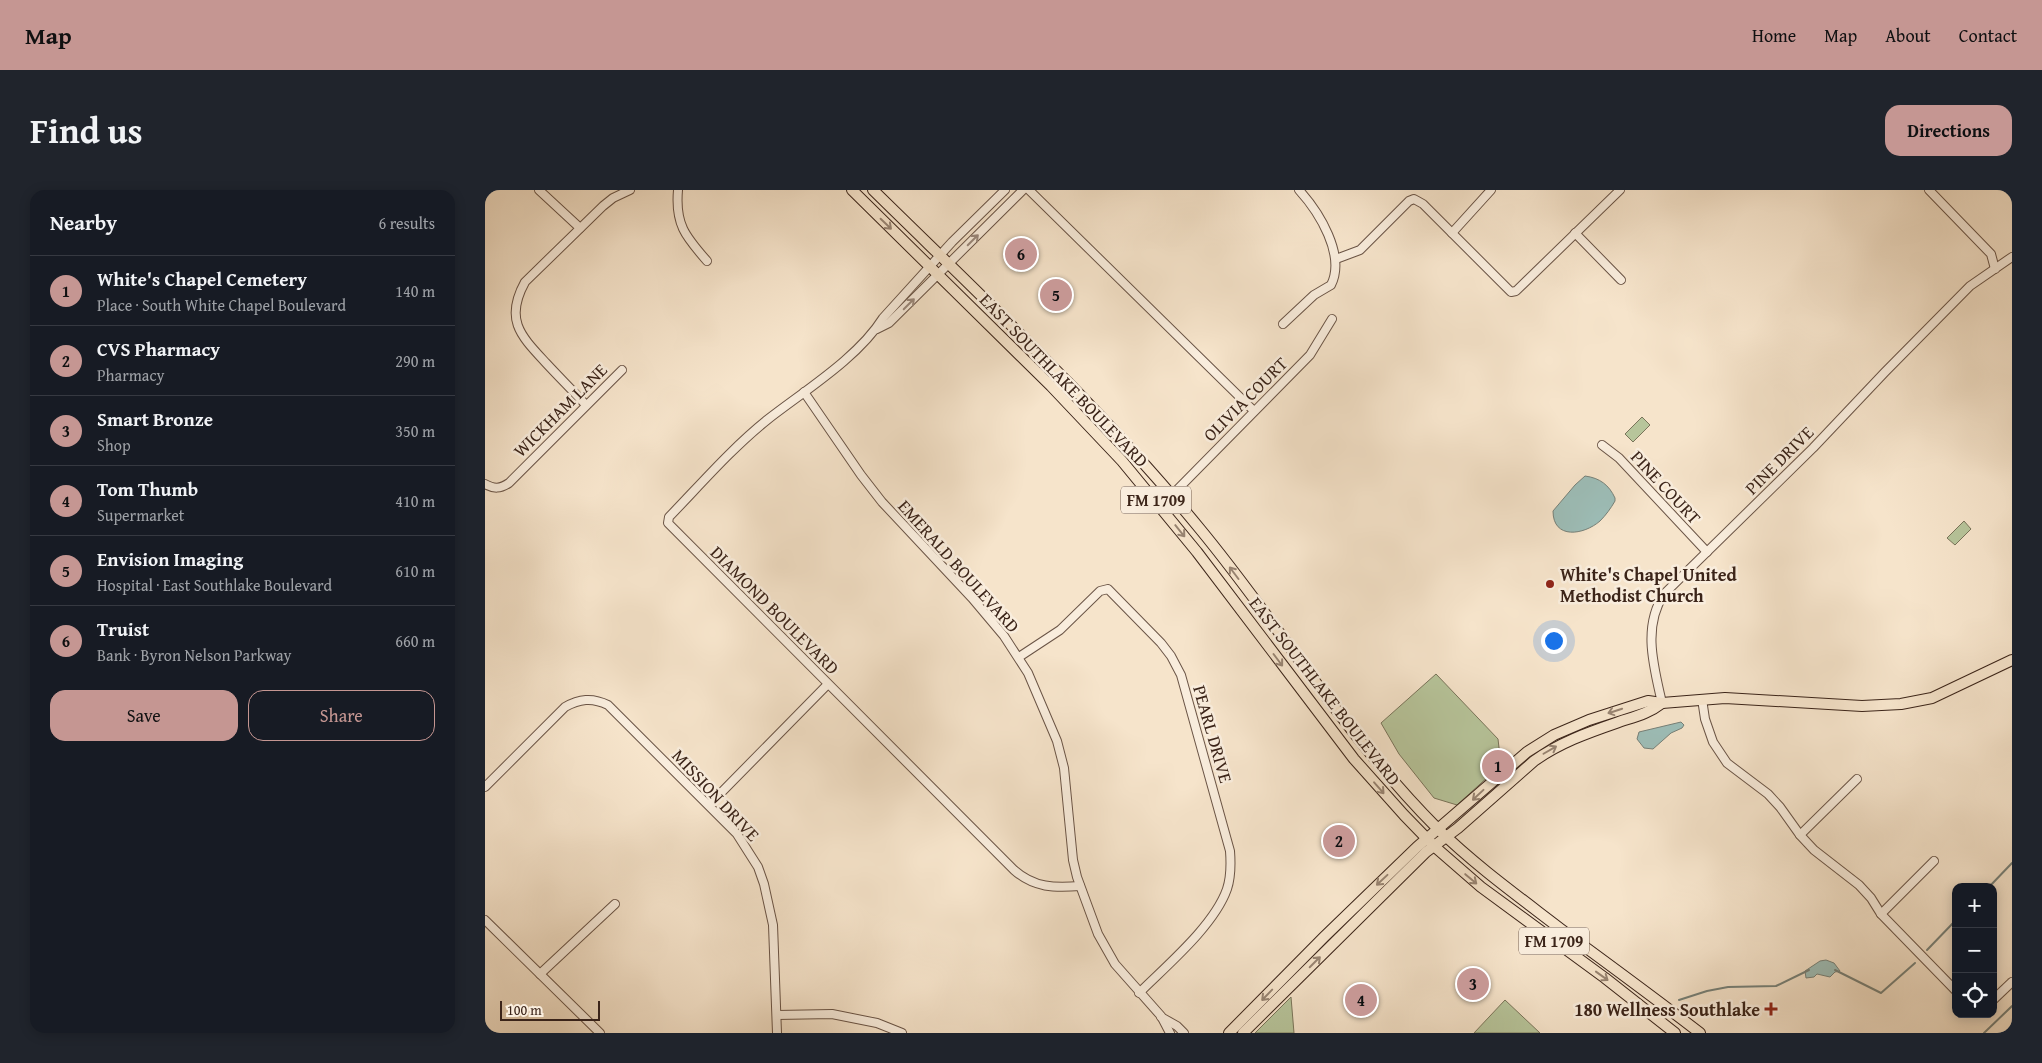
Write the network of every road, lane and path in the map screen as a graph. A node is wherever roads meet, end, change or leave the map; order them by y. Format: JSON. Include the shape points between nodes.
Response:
{"nodes":[{"id":1,"x":539,"y":190,"type":"edge"},
{"id":2,"x":630,"y":190,"type":"edge"},
{"id":3,"x":677,"y":190,"type":"edge"},
{"id":4,"x":852,"y":190,"type":"edge"},
{"id":5,"x":873,"y":190,"type":"edge"},
{"id":6,"x":1005,"y":190,"type":"edge"},
{"id":7,"x":1023,"y":190,"type":"edge"},
{"id":8,"x":1029,"y":190,"type":"edge"},
{"id":9,"x":1299,"y":190,"type":"edge"},
{"id":10,"x":1491,"y":190,"type":"edge"},
{"id":11,"x":1620,"y":190,"type":"edge"},
{"id":12,"x":1929,"y":190,"type":"edge"},
{"id":13,"x":580,"y":228,"type":"junction"},
{"id":14,"x":1452,"y":233,"type":"junction"},
{"id":15,"x":1575,"y":233,"type":"junction"},
{"id":16,"x":940,"y":256,"type":"junction"},
{"id":17,"x":2012,"y":257,"type":"edge"},
{"id":18,"x":1336,"y":259,"type":"junction"},
{"id":19,"x":707,"y":261,"type":"dead end"},
{"id":20,"x":948,"y":264,"type":"junction"},
{"id":21,"x":1995,"y":268,"type":"junction"},
{"id":22,"x":934,"y":271,"type":"junction"},
{"id":23,"x":1621,"y":280,"type":"dead end"},
{"id":24,"x":1332,"y":319,"type":"dead end"},
{"id":25,"x":1283,"y":324,"type":"dead end"},
{"id":26,"x":622,"y":370,"type":"dead end"},
{"id":27,"x":804,"y":392,"type":"junction"},
{"id":28,"x":586,"y":405,"type":"junction"},
{"id":29,"x":1253,"y":411,"type":"junction"},
{"id":30,"x":1602,"y":445,"type":"dead end"},
{"id":31,"x":1122,"y":460,"type":"junction"},
{"id":32,"x":485,"y":484,"type":"edge"},
{"id":33,"x":1172,"y":495,"type":"junction"},
{"id":34,"x":1707,"y":552,"type":"junction"},
{"id":35,"x":1019,"y":657,"type":"junction"},
{"id":36,"x":2012,"y":660,"type":"edge"},
{"id":37,"x":827,"y":685,"type":"junction"},
{"id":38,"x":1327,"y":699,"type":"junction"},
{"id":39,"x":1701,"y":699,"type":"junction"},
{"id":40,"x":1662,"y":703,"type":"junction"},
{"id":41,"x":1314,"y":708,"type":"junction"},
{"id":42,"x":1857,"y":779,"type":"dead end"},
{"id":43,"x":485,"y":787,"type":"edge"},
{"id":44,"x":709,"y":805,"type":"junction"},
{"id":45,"x":1443,"y":833,"type":"junction"},
{"id":46,"x":1800,"y":835,"type":"junction"},
{"id":47,"x":1427,"y":839,"type":"junction"},
{"id":48,"x":1435,"y":847,"type":"junction"},
{"id":49,"x":1934,"y":861,"type":"dead end"},
{"id":50,"x":1080,"y":886,"type":"junction"},
{"id":51,"x":615,"y":904,"type":"dead end"},
{"id":52,"x":1881,"y":914,"type":"junction"},
{"id":53,"x":485,"y":920,"type":"edge"},
{"id":54,"x":540,"y":974,"type":"junction"},
{"id":55,"x":2012,"y":982,"type":"edge"},
{"id":56,"x":1952,"y":986,"type":"edge"},
{"id":57,"x":1139,"y":993,"type":"junction"},
{"id":58,"x":1997,"y":996,"type":"edge"},
{"id":59,"x":777,"y":1015,"type":"junction"},
{"id":60,"x":1161,"y":1017,"type":"junction"},
{"id":61,"x":600,"y":1033,"type":"edge"},
{"id":62,"x":777,"y":1033,"type":"edge"},
{"id":63,"x":902,"y":1033,"type":"edge"},
{"id":64,"x":1170,"y":1033,"type":"edge"},
{"id":65,"x":1184,"y":1033,"type":"edge"},
{"id":66,"x":1229,"y":1033,"type":"edge"},
{"id":67,"x":1243,"y":1033,"type":"edge"},
{"id":68,"x":1675,"y":1033,"type":"edge"},
{"id":69,"x":1700,"y":1033,"type":"edge"}],
"edges":[{"from":1,"to":13,"type":"street"},
{"from":2,"to":13,"type":"street","via":[[613,198]]},
{"from":3,"to":19,"type":"street","via":[[681,228]]},
{"from":4,"to":22,"type":"main road","name":"EAST SOUTHLAKE BOULEVARD","number":"FM 1709","one_way":true},
{"from":5,"to":16,"type":"main road","name":"EAST SOUTHLAKE BOULEVARD","number":"FM 1709"},
{"from":6,"to":16,"type":"street"},
{"from":20,"to":7,"type":"street","one_way":true},
{"from":8,"to":29,"type":"street"},
{"from":9,"to":18,"type":"street","via":[[1319,215]]},
{"from":10,"to":14,"type":"street"},
{"from":11,"to":15,"type":"street"},
{"from":12,"to":21,"type":"street","via":[[1991,254]]},
{"from":13,"to":28,"type":"street","via":[[525,282],[516,306],[518,326],[526,342]]},
{"from":14,"to":15,"type":"street","via":[[1511,292],[1516,291]]},
{"from":14,"to":18,"type":"street","via":[[1414,199],[1360,250]]},
{"from":15,"to":23,"type":"street"},
{"from":16,"to":20,"type":"main road","name":"EAST SOUTHLAKE BOULEVARD","number":"FM 1709"},
{"from":16,"to":22,"type":"street"},
{"from":17,"to":21,"type":"street","name":"PINE DRIVE"},
{"from":18,"to":25,"type":"street","via":[[1331,286],[1314,295]]},
{"from":20,"to":22,"type":"street"},
{"from":20,"to":33,"type":"main road","name":"EAST SOUTHLAKE BOULEVARD","number":"FM 1709","via":[[1083,398]]},
{"from":21,"to":34,"type":"street","name":"PINE DRIVE","via":[[1970,286]]},
{"from":22,"to":27,"type":"street","name":"DIAMOND BOULEVARD","via":[[844,360]]},
{"from":22,"to":31,"type":"main road","name":"EAST SOUTHLAKE BOULEVARD","number":"FM 1709"},
{"from":24,"to":29,"type":"street","name":"OLIVIA COURT","via":[[1310,355]]},
{"from":26,"to":28,"type":"street","name":"WICKHAM LANE"},
{"from":27,"to":35,"type":"street","name":"EMERALD BOULEVARD","via":[[882,502],[972,598]]},
{"from":27,"to":37,"type":"street","name":"DIAMOND BOULEVARD","via":[[765,421],[668,520],[671,527]]},
{"from":28,"to":32,"type":"street","name":"WICKHAM LANE","via":[[509,483],[502,488]]},
{"from":29,"to":33,"type":"street","name":"OLIVIA COURT"},
{"from":30,"to":34,"type":"street","name":"PINE COURT","via":[[1619,458]]},
{"from":31,"to":33,"type":"main road","via":[[1155,491]]},
{"from":31,"to":41,"type":"main road","name":"EAST SOUTHLAKE BOULEVARD","number":"FM 1709","one_way":true,"via":[[1197,552]]},
{"from":38,"to":33,"type":"main road","name":"EAST SOUTHLAKE BOULEVARD","number":"FM 1709","one_way":true},
{"from":34,"to":40,"type":"street","name":"PINE DRIVE","via":[[1664,594],[1654,614],[1651,637]]},
{"from":35,"to":50,"type":"street","name":"EMERALD BOULEVARD","via":[[1057,741],[1073,860]]},
{"from":35,"to":57,"type":"street","name":"PEARL DRIVE","via":[[1060,630],[1101,591],[1108,589],[1161,644],[1181,675],[1230,851],[1230,876],[1222,900],[1207,923]]},
{"from":36,"to":39,"type":"main road","via":[[1932,698],[1901,704],[1862,706]]},
{"from":37,"to":44,"type":"street"},
{"from":37,"to":50,"type":"street","name":"DIAMOND BOULEVARD","via":[[1023,878],[1057,888]]},
{"from":38,"to":41,"type":"main road"},
{"from":38,"to":45,"type":"main road","name":"EAST SOUTHLAKE BOULEVARD","number":"FM 1709","via":[[1377,764]]},
{"from":39,"to":40,"type":"main road"},
{"from":39,"to":46,"type":"street","via":[[1713,742],[1727,763],[1768,794]]},
{"from":40,"to":45,"type":"main road","via":[[1648,701],[1613,712],[1540,742]]},
{"from":41,"to":47,"type":"main road","name":"EAST SOUTHLAKE BOULEVARD","number":"FM 1709","one_way":true,"via":[[1380,790]]},
{"from":42,"to":46,"type":"street"},
{"from":43,"to":44,"type":"street","name":"MISSION DRIVE","via":[[565,707],[589,699],[601,701],[614,710]]},
{"from":44,"to":59,"type":"street","name":"MISSION DRIVE","via":[[737,834],[758,867],[764,884],[773,925]]},
{"from":45,"to":47,"type":"main road"},
{"from":45,"to":48,"type":"main road"},
{"from":45,"to":69,"type":"main road","number":"FM 1709","via":[[1511,892]]},
{"from":46,"to":52,"type":"street","via":[[1859,885]]},
{"from":47,"to":48,"type":"main road","number":"FM 1709"},
{"from":47,"to":66,"type":"main road","one_way":true},
{"from":67,"to":48,"type":"main road","one_way":true,"via":[[1426,852]]},
{"from":48,"to":68,"type":"main road","number":"FM 1709","one_way":true,"via":[[1502,903]]},
{"from":49,"to":52,"type":"street"},
{"from":50,"to":57,"type":"street","name":"EMERALD BOULEVARD","via":[[1105,948]]},
{"from":51,"to":54,"type":"street"},
{"from":52,"to":56,"type":"street"},
{"from":53,"to":54,"type":"street"},
{"from":54,"to":61,"type":"street"},
{"from":55,"to":58,"type":"street"},
{"from":57,"to":60,"type":"street","name":"EMERALD BOULEVARD"},
{"from":59,"to":62,"type":"street","name":"MISSION DRIVE"},
{"from":59,"to":63,"type":"street","via":[[831,1014],[877,1023]]},
{"from":60,"to":64,"type":"street","name":"EMERALD BOULEVARD"},
{"from":60,"to":65,"type":"street","name":"EMERALD BOULEVARD"}]}
